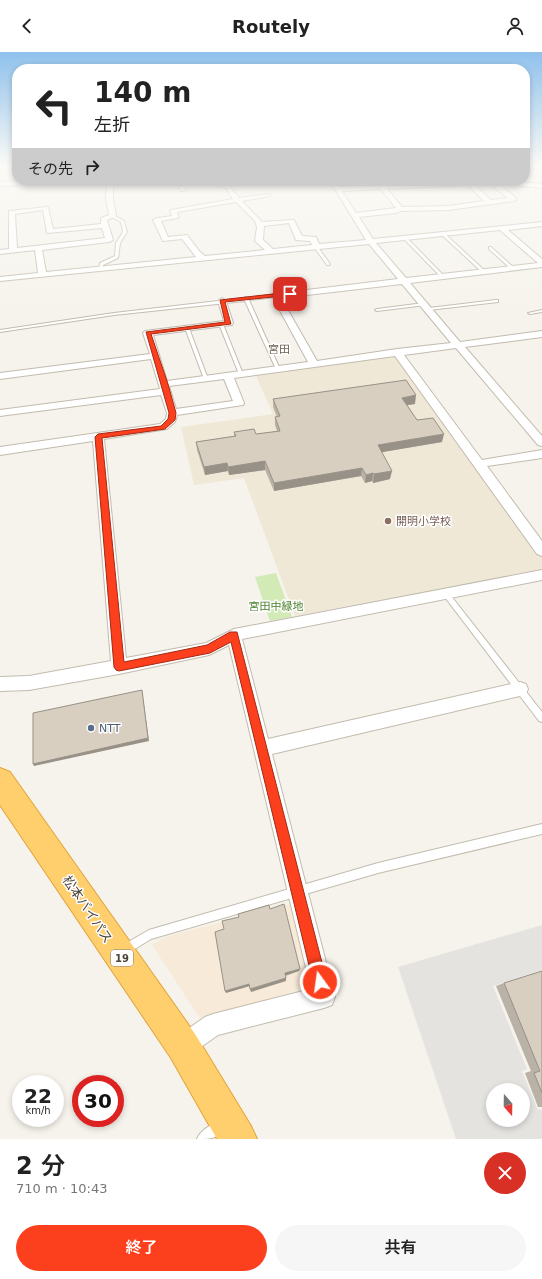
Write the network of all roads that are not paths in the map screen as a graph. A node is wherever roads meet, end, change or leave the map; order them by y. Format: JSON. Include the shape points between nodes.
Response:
{"nodes":[{"id":1,"x":353,"y":215,"type":"edge"},
{"id":2,"x":11,"y":216,"type":"edge"},
{"id":3,"x":47,"y":216,"type":"edge"},
{"id":4,"x":113,"y":216,"type":"joint"},
{"id":5,"x":175,"y":216,"type":"edge"},
{"id":6,"x":252,"y":216,"type":"edge"},
{"id":7,"x":260,"y":224,"type":"junction"},
{"id":8,"x":542,"y":224,"type":"edge"},
{"id":9,"x":530,"y":225,"type":"junction"},
{"id":10,"x":104,"y":226,"type":"junction"},
{"id":11,"x":502,"y":228,"type":"junction"},
{"id":12,"x":50,"y":231,"type":"junction"},
{"id":13,"x":443,"y":234,"type":"junction"},
{"id":14,"x":542,"y":234,"type":"edge"},
{"id":15,"x":405,"y":238,"type":"junction"},
{"id":16,"x":371,"y":242,"type":"junction"},
{"id":17,"x":52,"y":246,"type":"junction"},
{"id":18,"x":38,"y":247,"type":"junction"},
{"id":19,"x":316,"y":247,"type":"junction"},
{"id":20,"x":490,"y":248,"type":"dead end"},
{"id":21,"x":13,"y":250,"type":"junction"},
{"id":22,"x":0,"y":252,"type":"edge"},
{"id":23,"x":272,"y":252,"type":"junction"},
{"id":24,"x":205,"y":259,"type":"junction"},
{"id":25,"x":328,"y":264,"type":"dead end"},
{"id":26,"x":542,"y":264,"type":"edge"},
{"id":27,"x":512,"y":268,"type":"junction"},
{"id":28,"x":100,"y":269,"type":"junction"},
{"id":29,"x":484,"y":272,"type":"junction"},
{"id":30,"x":42,"y":275,"type":"junction"},
{"id":31,"x":442,"y":276,"type":"junction"},
{"id":32,"x":0,"y":279,"type":"edge"},
{"id":33,"x":404,"y":281,"type":"junction"},
{"id":34,"x":276,"y":296,"type":"junction"},
{"id":35,"x":246,"y":298,"type":"junction"},
{"id":36,"x":222,"y":301,"type":"junction"},
{"id":37,"x":496,"y":301,"type":"dead end"},
{"id":38,"x":426,"y":307,"type":"junction"},
{"id":39,"x":377,"y":310,"type":"dead end"},
{"id":40,"x":542,"y":311,"type":"edge"},
{"id":41,"x":530,"y":313,"type":"dead end"},
{"id":42,"x":221,"y":324,"type":"junction"},
{"id":43,"x":187,"y":328,"type":"junction"},
{"id":44,"x":0,"y":331,"type":"edge"},
{"id":45,"x":538,"y":334,"type":"edge"},
{"id":46,"x":542,"y":343,"type":"edge"},
{"id":47,"x":456,"y":344,"type":"junction"},
{"id":48,"x":397,"y":352,"type":"junction"},
{"id":49,"x":155,"y":356,"type":"junction"},
{"id":50,"x":314,"y":364,"type":"junction"},
{"id":51,"x":278,"y":369,"type":"junction"},
{"id":52,"x":241,"y":374,"type":"junction"},
{"id":53,"x":0,"y":376,"type":"edge"},
{"id":54,"x":228,"y":376,"type":"junction"},
{"id":55,"x":206,"y":379,"type":"junction"},
{"id":56,"x":166,"y":388,"type":"junction"},
{"id":57,"x":0,"y":413,"type":"edge"},
{"id":58,"x":172,"y":413,"type":"junction"},
{"id":59,"x":98,"y":437,"type":"junction"},
{"id":60,"x":542,"y":443,"type":"edge"},
{"id":61,"x":0,"y":451,"type":"edge"},
{"id":62,"x":542,"y":454,"type":"edge"},
{"id":63,"x":479,"y":464,"type":"junction"},
{"id":64,"x":542,"y":552,"type":"edge"},
{"id":65,"x":542,"y":576,"type":"edge"},
{"id":66,"x":446,"y":594,"type":"junction"},
{"id":67,"x":234,"y":635,"type":"junction"},
{"id":68,"x":119,"y":667,"type":"junction"},
{"id":69,"x":0,"y":684,"type":"edge"},
{"id":70,"x":520,"y":689,"type":"junction"},
{"id":71,"x":542,"y":718,"type":"edge"},
{"id":72,"x":263,"y":748,"type":"junction"},
{"id":73,"x":0,"y":781,"type":"edge"},
{"id":74,"x":542,"y":829,"type":"edge"},
{"id":75,"x":298,"y":892,"type":"junction"},
{"id":76,"x":119,"y":954,"type":"junction"},
{"id":77,"x":183,"y":1046,"type":"junction"},
{"id":78,"x":223,"y":1133,"type":"edge"}],
"edges":[{"from":1,"to":16,"type":"street"},
{"from":2,"to":21,"type":"street"},
{"from":3,"to":12,"type":"street"},
{"from":4,"to":10,"type":"street","via":[[103,219]]},
{"from":4,"to":28,"type":"lane","via":[[123,222],[125,232],[118,243],[118,257],[101,264]]},
{"from":5,"to":24,"type":"street","via":[[197,254]]},
{"from":6,"to":7,"type":"street"},
{"from":7,"to":19,"type":"street","via":[[292,221],[299,238],[313,239]]},
{"from":7,"to":23,"type":"street","via":[[259,241]]},
{"from":8,"to":9,"type":"street"},
{"from":9,"to":11,"type":"street"},
{"from":9,"to":14,"type":"street"},
{"from":10,"to":12,"type":"street"},
{"from":10,"to":17,"type":"street","via":[[109,240]]},
{"from":11,"to":13,"type":"street"},
{"from":11,"to":26,"type":"street"},
{"from":12,"to":17,"type":"street"},
{"from":13,"to":15,"type":"street"},
{"from":13,"to":29,"type":"lane"},
{"from":15,"to":16,"type":"street"},
{"from":15,"to":31,"type":"lane"},
{"from":16,"to":19,"type":"street"},
{"from":16,"to":33,"type":"street"},
{"from":17,"to":18,"type":"street"},
{"from":18,"to":21,"type":"street"},
{"from":18,"to":30,"type":"street"},
{"from":19,"to":23,"type":"street"},
{"from":19,"to":25,"type":"lane"},
{"from":20,"to":27,"type":"lane"},
{"from":21,"to":22,"type":"street"},
{"from":23,"to":24,"type":"street"},
{"from":24,"to":28,"type":"street"},
{"from":26,"to":27,"type":"street"},
{"from":27,"to":29,"type":"street"},
{"from":28,"to":30,"type":"street"},
{"from":29,"to":31,"type":"street"},
{"from":30,"to":32,"type":"street"},
{"from":31,"to":33,"type":"street"},
{"from":33,"to":34,"type":"street"},
{"from":33,"to":38,"type":"street"},
{"from":34,"to":35,"type":"lane"},
{"from":34,"to":50,"type":"street"},
{"from":35,"to":36,"type":"lane"},
{"from":35,"to":51,"type":"lane"},
{"from":36,"to":42,"type":"street","via":[[229,323]]},
{"from":36,"to":44,"type":"lane"},
{"from":37,"to":38,"type":"lane"},
{"from":38,"to":39,"type":"lane"},
{"from":38,"to":47,"type":"street"},
{"from":40,"to":41,"type":"lane"},
{"from":42,"to":43,"type":"street"},
{"from":42,"to":52,"type":"lane"},
{"from":43,"to":49,"type":"street","via":[[148,333]]},
{"from":43,"to":55,"type":"lane"},
{"from":45,"to":46,"type":"street"},
{"from":45,"to":47,"type":"street"},
{"from":47,"to":48,"type":"street"},
{"from":47,"to":60,"type":"street"},
{"from":48,"to":50,"type":"street"},
{"from":48,"to":63,"type":"street"},
{"from":49,"to":53,"type":"street"},
{"from":49,"to":56,"type":"street"},
{"from":50,"to":51,"type":"street"},
{"from":51,"to":52,"type":"street"},
{"from":52,"to":54,"type":"street"},
{"from":54,"to":55,"type":"street"},
{"from":54,"to":58,"type":"street","via":[[239,403]]},
{"from":55,"to":56,"type":"street"},
{"from":56,"to":57,"type":"street"},
{"from":56,"to":58,"type":"street"},
{"from":58,"to":59,"type":"street","via":[[171,420],[163,428]]},
{"from":59,"to":61,"type":"street"},
{"from":59,"to":68,"type":"street"},
{"from":62,"to":63,"type":"street"},
{"from":63,"to":64,"type":"street"},
{"from":65,"to":66,"type":"street"},
{"from":66,"to":67,"type":"street"},
{"from":66,"to":70,"type":"lane"},
{"from":67,"to":68,"type":"street","via":[[210,649]]},
{"from":67,"to":72,"type":"street"},
{"from":68,"to":69,"type":"street","via":[[29,683]]},
{"from":70,"to":71,"type":"lane"},
{"from":70,"to":72,"type":"street"},
{"from":72,"to":75,"type":"street"},
{"from":73,"to":76,"type":"highway","name":"松本バイパス","number":"19"},
{"from":74,"to":75,"type":"lane","via":[[378,868]]},
{"from":75,"to":76,"type":"lane","via":[[149,935]]},
{"from":75,"to":77,"type":"street","via":[[324,997],[213,1025]]},
{"from":76,"to":77,"type":"highway","name":"松本バイパス","number":"19"},
{"from":77,"to":78,"type":"highway","name":"松本バイパス","number":"19"}]}
